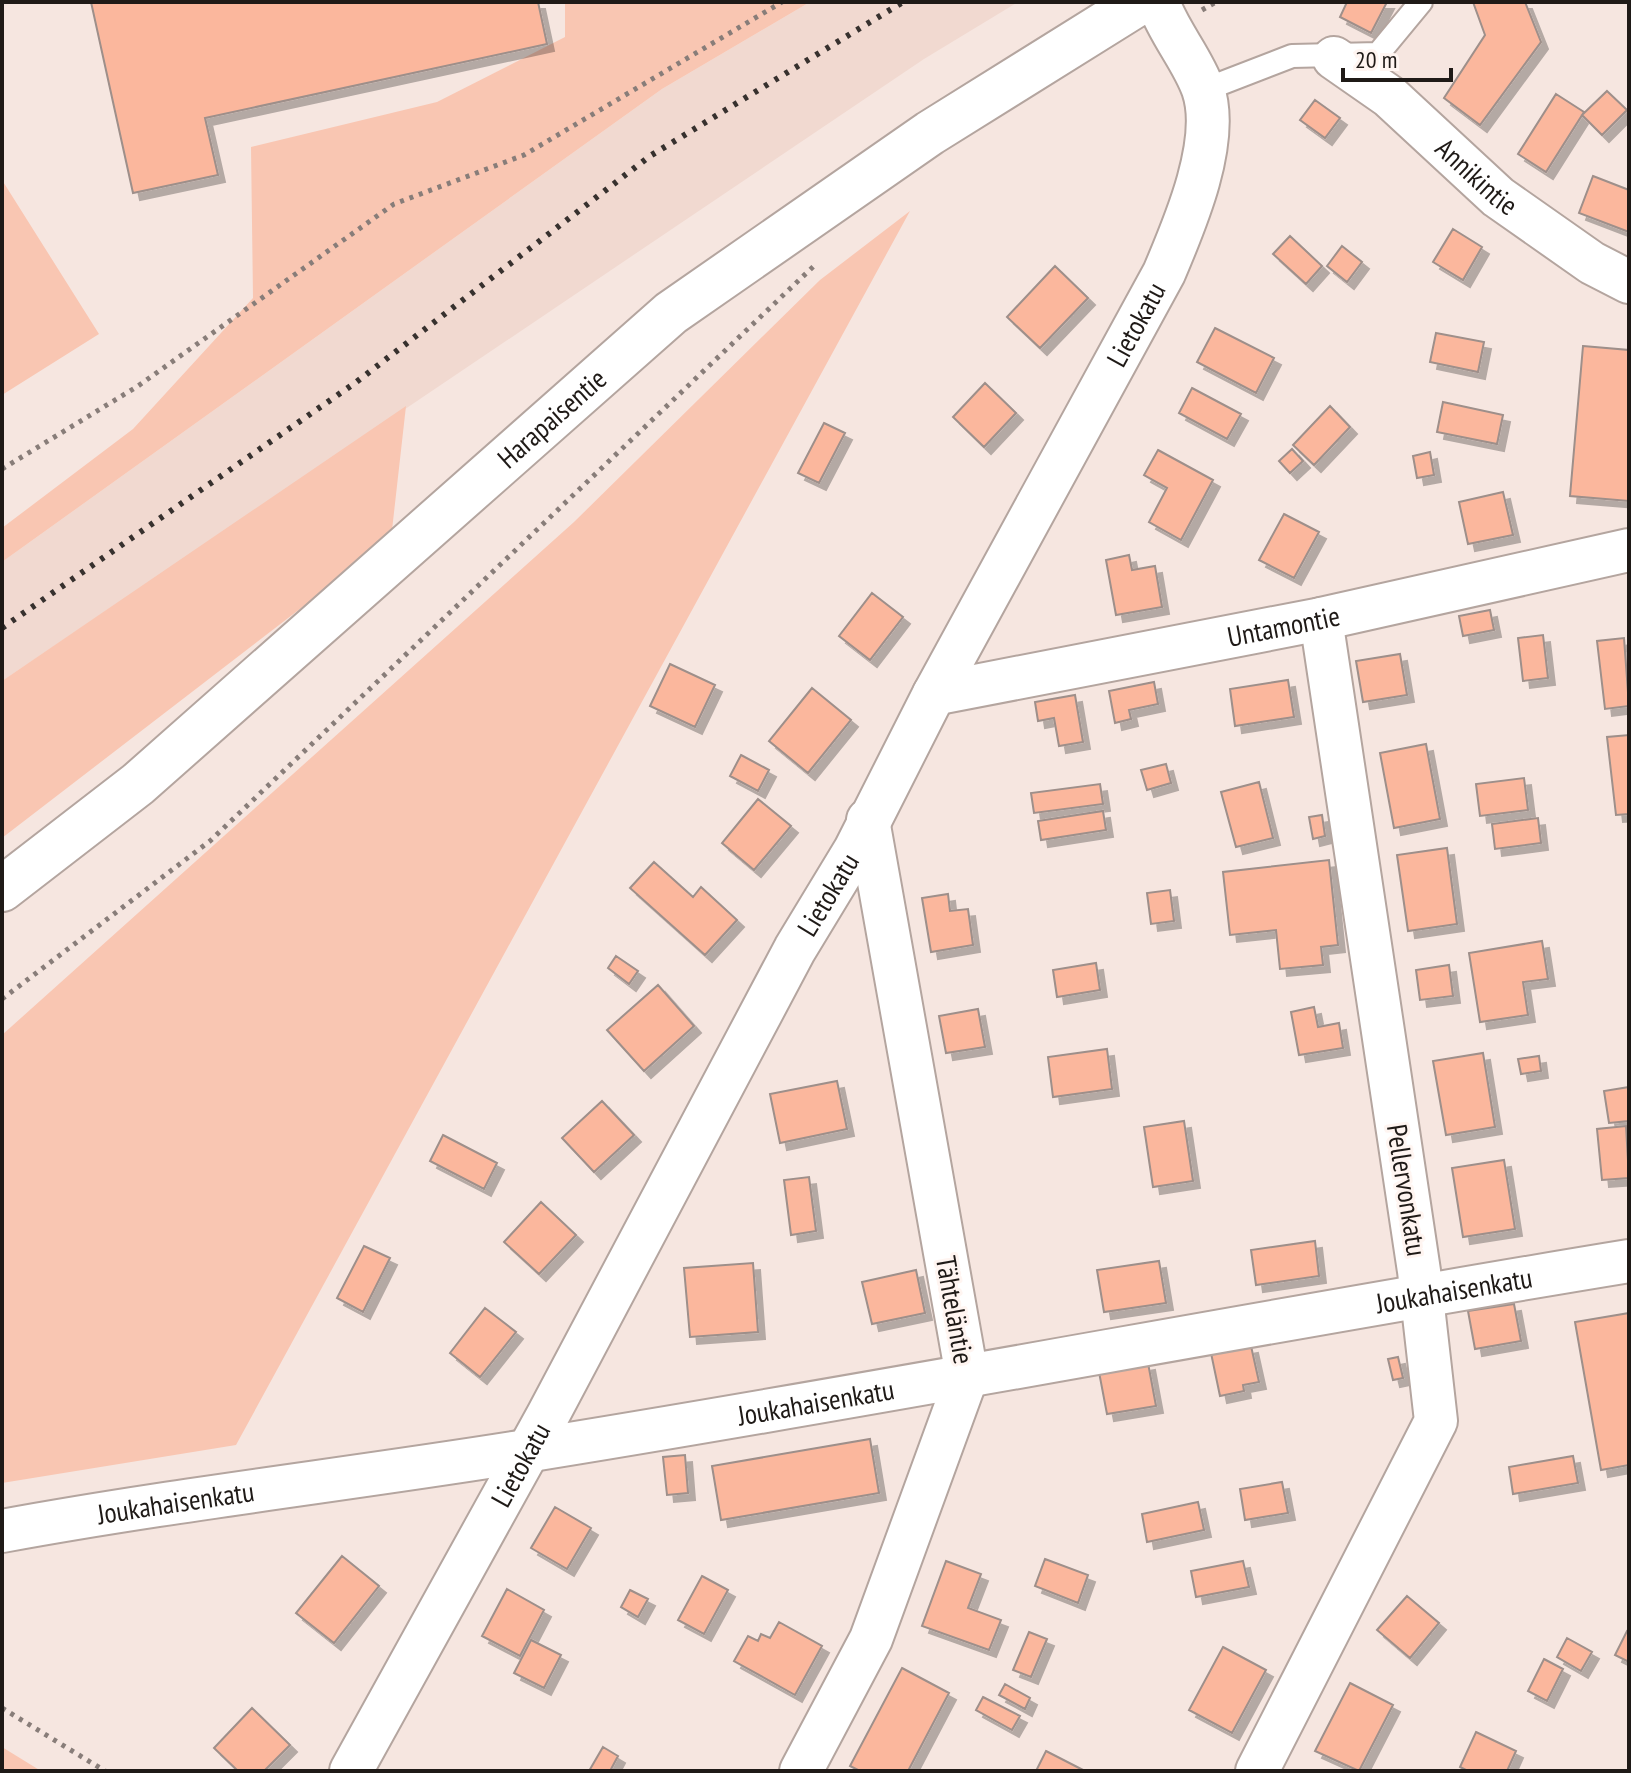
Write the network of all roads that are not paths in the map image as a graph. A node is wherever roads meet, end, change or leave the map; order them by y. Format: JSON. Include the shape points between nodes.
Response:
{"nodes":[{"id":1,"x":1421,"y":2,"type":"edge"},
{"id":2,"x":1155,"y":11,"type":"edge"},
{"id":3,"x":1334,"y":58,"type":"junction"},
{"id":4,"x":1204,"y":90,"type":"junction"},
{"id":5,"x":1629,"y":282,"type":"edge"},
{"id":6,"x":1629,"y":550,"type":"edge"},
{"id":7,"x":1321,"y":619,"type":"junction"},
{"id":8,"x":934,"y":694,"type":"junction"},
{"id":9,"x":868,"y":820,"type":"junction"},
{"id":10,"x":2,"y":889,"type":"edge"},
{"id":11,"x":1629,"y":1261,"type":"edge"},
{"id":12,"x":1421,"y":1295,"type":"junction"},
{"id":13,"x":967,"y":1376,"type":"junction"},
{"id":14,"x":525,"y":1451,"type":"junction"},
{"id":15,"x":2,"y":1531,"type":"edge"},
{"id":16,"x":351,"y":1771,"type":"edge"},
{"id":17,"x":801,"y":1771,"type":"edge"},
{"id":18,"x":1257,"y":1771,"type":"edge"}],
"edges":[{"from":1,"to":3,"type":"lane","via":[[1378,54]]},
{"from":2,"to":4,"type":"street","name":"Lietokatu"},
{"from":2,"to":10,"type":"main road","name":"Harapaisentie","via":[[930,133],[671,313],[138,784]]},
{"from":3,"to":4,"type":"lane","via":[[1292,56]]},
{"from":3,"to":5,"type":"street","name":"Annikintie","via":[[1390,97],[1498,197],[1592,263]]},
{"from":4,"to":8,"type":"street","name":"Lietokatu","via":[[1205,151],[1193,202],[1164,273]]},
{"from":6,"to":7,"type":"street","name":"Untamontie"},
{"from":7,"to":8,"type":"street","name":"Untamontie"},
{"from":7,"to":12,"type":"street","name":"Pellervonkatu"},
{"from":8,"to":9,"type":"street","name":"Lietokatu"},
{"from":9,"to":13,"type":"street","name":"Tähteläntie"},
{"from":9,"to":14,"type":"street","name":"Lietokatu"},
{"from":11,"to":12,"type":"street","name":"Joukahaisenkatu"},
{"from":12,"to":13,"type":"street","name":"Joukahaisenkatu"},
{"from":12,"to":18,"type":"street","name":"Pellervonkatu","via":[[1436,1421]]},
{"from":13,"to":14,"type":"street","name":"Joukahaisenkatu"},
{"from":13,"to":17,"type":"street","name":"Tähteläntie","via":[[871,1639]]},
{"from":14,"to":15,"type":"street","name":"Joukahaisenkatu"},
{"from":14,"to":16,"type":"street","name":"Lietokatu"}]}
